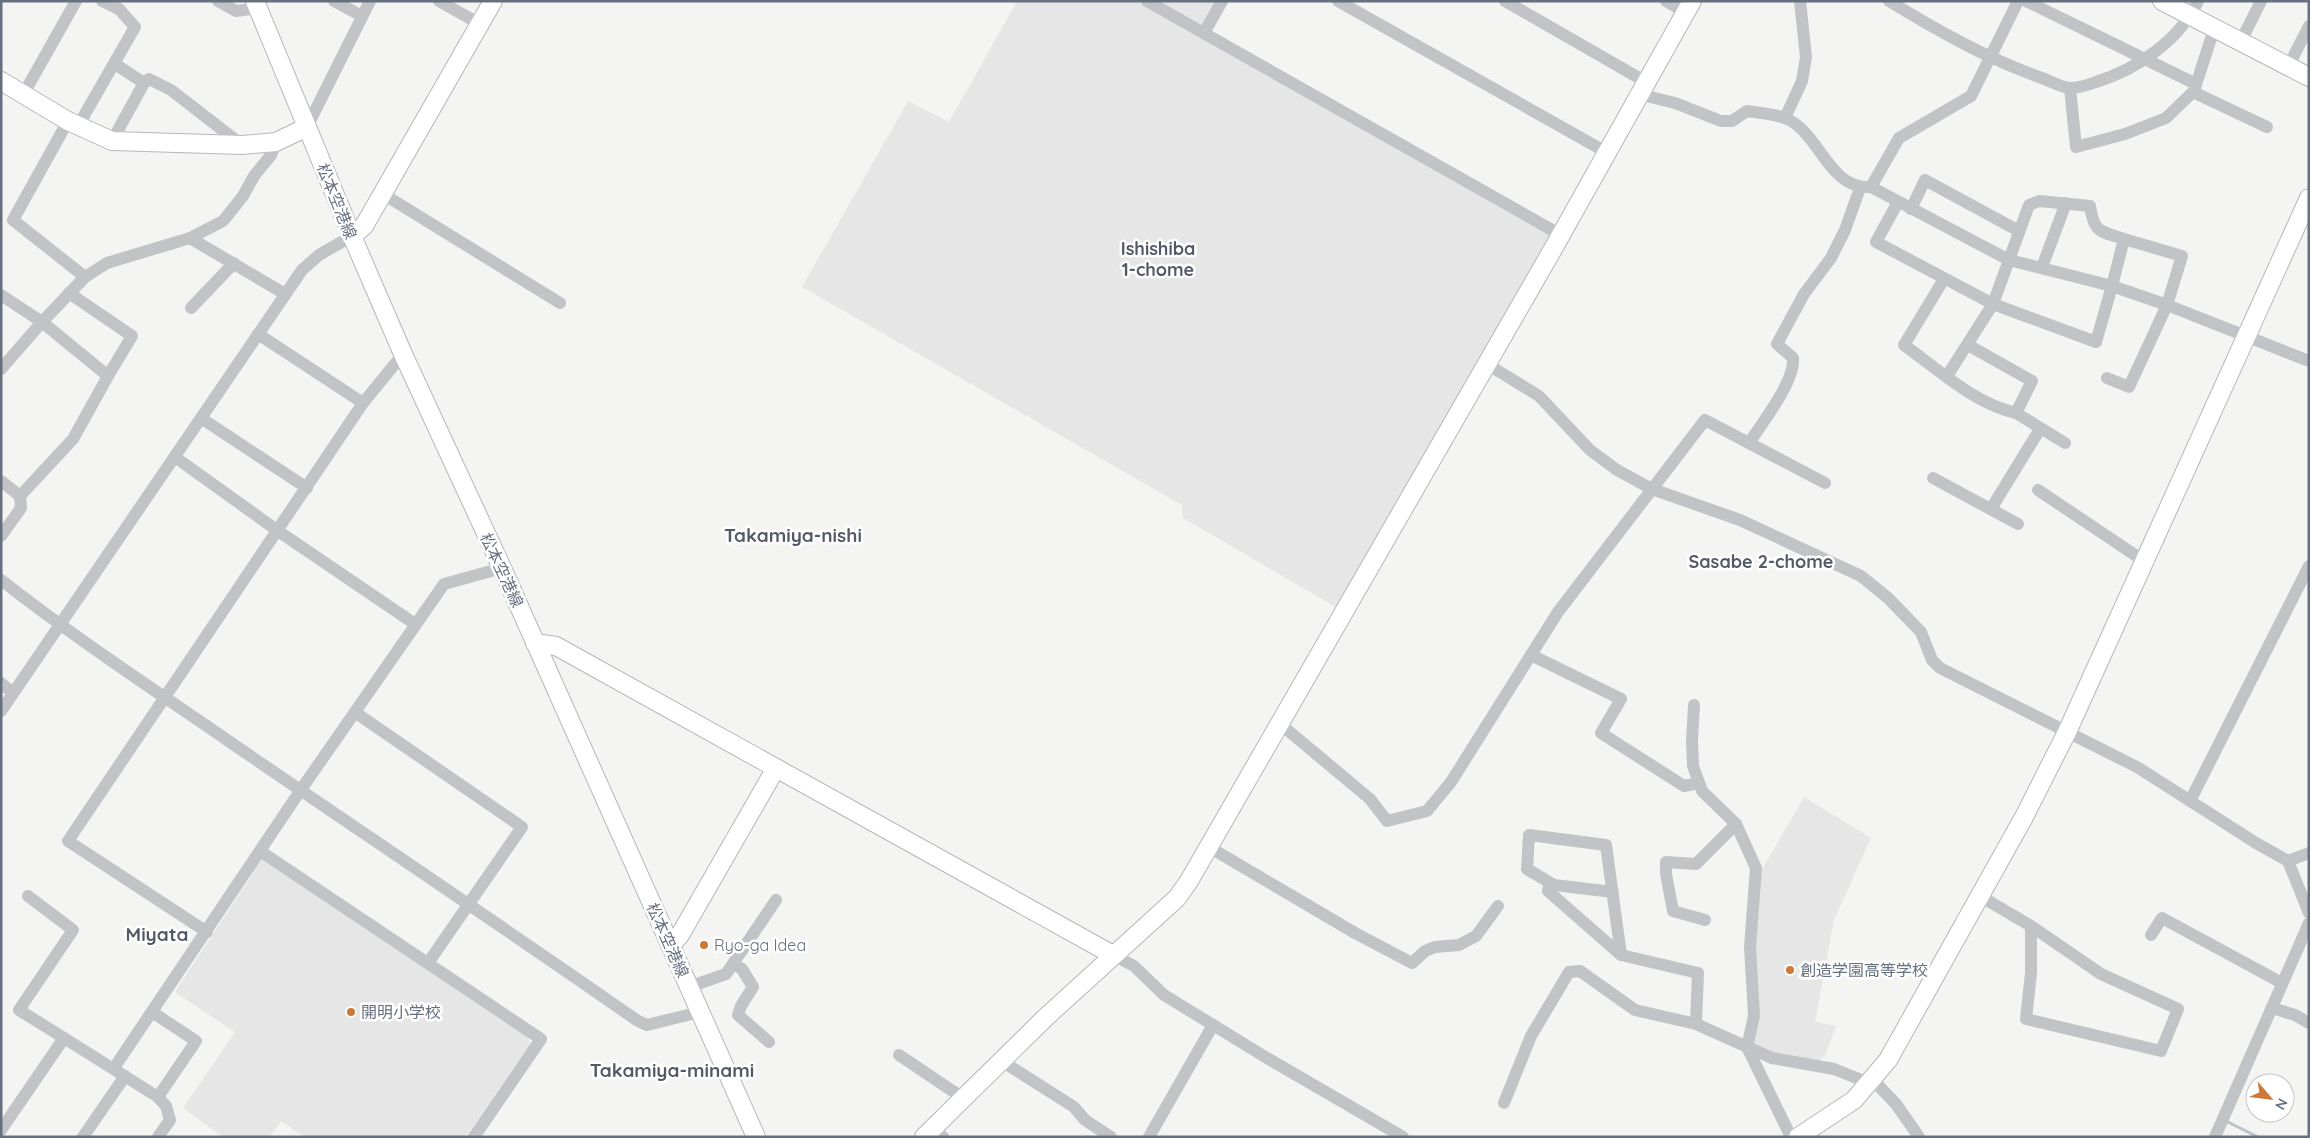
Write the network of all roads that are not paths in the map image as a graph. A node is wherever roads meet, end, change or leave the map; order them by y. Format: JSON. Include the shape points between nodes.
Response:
{"nodes":[{"id":1,"x":76,"y":1,"type":"edge"},
{"id":2,"x":102,"y":1,"type":"edge"},
{"id":3,"x":218,"y":1,"type":"edge"},
{"id":4,"x":334,"y":1,"type":"edge"},
{"id":5,"x":370,"y":1,"type":"edge"},
{"id":6,"x":439,"y":1,"type":"edge"},
{"id":7,"x":493,"y":1,"type":"edge"},
{"id":8,"x":1147,"y":1,"type":"edge"},
{"id":9,"x":1222,"y":1,"type":"edge"},
{"id":10,"x":1338,"y":1,"type":"edge"},
{"id":11,"x":1505,"y":1,"type":"edge"},
{"id":12,"x":1666,"y":1,"type":"edge"},
{"id":13,"x":1800,"y":1,"type":"edge"},
{"id":14,"x":1889,"y":1,"type":"edge"},
{"id":15,"x":2018,"y":1,"type":"edge"},
{"id":16,"x":2026,"y":1,"type":"edge"},
{"id":17,"x":2162,"y":1,"type":"edge"},
{"id":18,"x":2261,"y":1,"type":"edge"},
{"id":19,"x":256,"y":5,"type":"edge"},
{"id":20,"x":1688,"y":7,"type":"edge"},
{"id":21,"x":2194,"y":8,"type":"edge"},
{"id":22,"x":362,"y":16,"type":"junction"},
{"id":23,"x":480,"y":24,"type":"junction"},
{"id":24,"x":2309,"y":26,"type":"edge"},
{"id":25,"x":2214,"y":29,"type":"junction"},
{"id":26,"x":1204,"y":33,"type":"junction"},
{"id":27,"x":2240,"y":43,"type":"junction"},
{"id":28,"x":2146,"y":58,"type":"junction"},
{"id":29,"x":1991,"y":59,"type":"junction"},
{"id":30,"x":115,"y":64,"type":"junction"},
{"id":31,"x":2288,"y":67,"type":"junction"},
{"id":32,"x":2309,"y":77,"type":"edge"},
{"id":33,"x":1,"y":81,"type":"edge"},
{"id":34,"x":144,"y":83,"type":"junction"},
{"id":35,"x":1642,"y":88,"type":"junction"},
{"id":36,"x":2070,"y":88,"type":"junction"},
{"id":37,"x":2195,"y":88,"type":"junction"},
{"id":38,"x":23,"y":95,"type":"junction"},
{"id":39,"x":2189,"y":107,"type":"dead end"},
{"id":40,"x":1785,"y":118,"type":"junction"},
{"id":41,"x":73,"y":123,"type":"junction"},
{"id":42,"x":307,"y":127,"type":"junction"},
{"id":43,"x":2268,"y":127,"type":"dead end"},
{"id":44,"x":112,"y":141,"type":"junction"},
{"id":45,"x":276,"y":142,"type":"junction"},
{"id":46,"x":242,"y":145,"type":"junction"},
{"id":47,"x":1606,"y":152,"type":"junction"},
{"id":48,"x":1866,"y":187,"type":"junction"},
{"id":49,"x":383,"y":194,"type":"junction"},
{"id":50,"x":1898,"y":202,"type":"junction"},
{"id":51,"x":2066,"y":203,"type":"junction"},
{"id":52,"x":2307,"y":205,"type":"edge"},
{"id":53,"x":1911,"y":209,"type":"junction"},
{"id":54,"x":2019,"y":231,"type":"junction"},
{"id":55,"x":1560,"y":235,"type":"junction"},
{"id":56,"x":352,"y":236,"type":"junction"},
{"id":57,"x":190,"y":238,"type":"junction"},
{"id":58,"x":2124,"y":239,"type":"junction"},
{"id":59,"x":2009,"y":260,"type":"junction"},
{"id":60,"x":234,"y":263,"type":"junction"},
{"id":61,"x":2042,"y":267,"type":"junction"},
{"id":62,"x":85,"y":277,"type":"junction"},
{"id":63,"x":1944,"y":279,"type":"junction"},
{"id":64,"x":2112,"y":286,"type":"junction"},
{"id":65,"x":69,"y":293,"type":"junction"},
{"id":66,"x":285,"y":294,"type":"junction"},
{"id":67,"x":1,"y":295,"type":"edge"},
{"id":68,"x":560,"y":303,"type":"dead end"},
{"id":69,"x":1993,"y":304,"type":"junction"},
{"id":70,"x":2167,"y":305,"type":"junction"},
{"id":71,"x":191,"y":308,"type":"dead end"},
{"id":72,"x":42,"y":322,"type":"junction"},
{"id":73,"x":258,"y":334,"type":"junction"},
{"id":74,"x":2246,"y":337,"type":"junction"},
{"id":75,"x":1968,"y":345,"type":"junction"},
{"id":76,"x":403,"y":354,"type":"junction"},
{"id":77,"x":2309,"y":361,"type":"edge"},
{"id":78,"x":1487,"y":364,"type":"junction"},
{"id":79,"x":1,"y":369,"type":"edge"},
{"id":80,"x":108,"y":376,"type":"junction"},
{"id":81,"x":1947,"y":376,"type":"junction"},
{"id":82,"x":2107,"y":378,"type":"dead end"},
{"id":83,"x":364,"y":403,"type":"junction"},
{"id":84,"x":2016,"y":413,"type":"junction"},
{"id":85,"x":201,"y":418,"type":"junction"},
{"id":86,"x":2040,"y":429,"type":"junction"},
{"id":87,"x":1749,"y":443,"type":"junction"},
{"id":88,"x":2065,"y":443,"type":"dead end"},
{"id":89,"x":175,"y":457,"type":"junction"},
{"id":90,"x":1933,"y":478,"type":"dead end"},
{"id":91,"x":1,"y":481,"type":"edge"},
{"id":92,"x":1825,"y":483,"type":"dead end"},
{"id":93,"x":307,"y":488,"type":"junction"},
{"id":94,"x":1652,"y":489,"type":"junction"},
{"id":95,"x":2038,"y":490,"type":"dead end"},
{"id":96,"x":20,"y":496,"type":"junction"},
{"id":97,"x":1991,"y":509,"type":"junction"},
{"id":98,"x":2018,"y":524,"type":"dead end"},
{"id":99,"x":278,"y":531,"type":"junction"},
{"id":100,"x":1,"y":536,"type":"edge"},
{"id":101,"x":2144,"y":561,"type":"junction"},
{"id":102,"x":2309,"y":566,"type":"edge"},
{"id":103,"x":502,"y":568,"type":"junction"},
{"id":104,"x":1,"y":580,"type":"edge"},
{"id":105,"x":415,"y":624,"type":"junction"},
{"id":106,"x":60,"y":625,"type":"junction"},
{"id":107,"x":535,"y":643,"type":"junction"},
{"id":108,"x":1531,"y":655,"type":"junction"},
{"id":109,"x":1,"y":683,"type":"edge"},
{"id":110,"x":13,"y":694,"type":"junction"},
{"id":111,"x":166,"y":698,"type":"junction"},
{"id":112,"x":1694,"y":705,"type":"dead end"},
{"id":113,"x":1,"y":711,"type":"edge"},
{"id":114,"x":356,"y":713,"type":"junction"},
{"id":115,"x":1279,"y":723,"type":"junction"},
{"id":116,"x":2067,"y":732,"type":"junction"},
{"id":117,"x":776,"y":768,"type":"junction"},
{"id":118,"x":1699,"y":783,"type":"junction"},
{"id":119,"x":300,"y":791,"type":"junction"},
{"id":120,"x":2190,"y":801,"type":"junction"},
{"id":121,"x":1736,"y":824,"type":"junction"},
{"id":122,"x":1209,"y":847,"type":"junction"},
{"id":123,"x":260,"y":851,"type":"junction"},
{"id":124,"x":2309,"y":853,"type":"edge"},
{"id":125,"x":2288,"y":861,"type":"junction"},
{"id":126,"x":1550,"y":883,"type":"junction"},
{"id":127,"x":1613,"y":892,"type":"junction"},
{"id":128,"x":28,"y":896,"type":"dead end"},
{"id":129,"x":1980,"y":896,"type":"junction"},
{"id":130,"x":776,"y":900,"type":"dead end"},
{"id":131,"x":470,"y":904,"type":"junction"},
{"id":132,"x":1498,"y":906,"type":"dead end"},
{"id":133,"x":2309,"y":913,"type":"edge"},
{"id":134,"x":1706,"y":920,"type":"dead end"},
{"id":135,"x":2309,"y":923,"type":"edge"},
{"id":136,"x":2032,"y":926,"type":"junction"},
{"id":137,"x":207,"y":932,"type":"junction"},
{"id":138,"x":2151,"y":935,"type":"dead end"},
{"id":139,"x":671,"y":945,"type":"junction"},
{"id":140,"x":1622,"y":954,"type":"junction"},
{"id":141,"x":1113,"y":955,"type":"junction"},
{"id":142,"x":428,"y":963,"type":"junction"},
{"id":143,"x":733,"y":964,"type":"junction"},
{"id":144,"x":2282,"y":983,"type":"junction"},
{"id":145,"x":689,"y":987,"type":"junction"},
{"id":146,"x":2272,"y":1008,"type":"junction"},
{"id":147,"x":152,"y":1012,"type":"junction"},
{"id":148,"x":700,"y":1012,"type":"junction"},
{"id":149,"x":2309,"y":1023,"type":"edge"},
{"id":150,"x":1696,"y":1024,"type":"junction"},
{"id":151,"x":1213,"y":1025,"type":"junction"},
{"id":152,"x":64,"y":1038,"type":"junction"},
{"id":153,"x":769,"y":1042,"type":"dead end"},
{"id":154,"x":1747,"y":1047,"type":"junction"},
{"id":155,"x":899,"y":1055,"type":"dead end"},
{"id":156,"x":1000,"y":1060,"type":"junction"},
{"id":157,"x":120,"y":1072,"type":"junction"},
{"id":158,"x":1870,"y":1083,"type":"junction"},
{"id":159,"x":158,"y":1098,"type":"junction"},
{"id":160,"x":963,"y":1098,"type":"junction"},
{"id":161,"x":1504,"y":1103,"type":"dead end"},
{"id":162,"x":1,"y":1130,"type":"edge"},
{"id":163,"x":935,"y":1136,"type":"edge"},
{"id":164,"x":83,"y":1137,"type":"edge"},
{"id":165,"x":158,"y":1137,"type":"edge"},
{"id":166,"x":474,"y":1137,"type":"edge"},
{"id":167,"x":756,"y":1137,"type":"edge"},
{"id":168,"x":1111,"y":1137,"type":"edge"},
{"id":169,"x":1149,"y":1137,"type":"edge"},
{"id":170,"x":1403,"y":1137,"type":"edge"},
{"id":171,"x":1791,"y":1137,"type":"edge"},
{"id":172,"x":1798,"y":1137,"type":"edge"},
{"id":173,"x":1919,"y":1137,"type":"edge"},
{"id":174,"x":2216,"y":1137,"type":"edge"}],
"edges":[{"from":1,"to":38,"type":"street"},
{"from":2,"to":30,"type":"street","via":[[119,9],[136,26]]},
{"from":3,"to":19,"type":"street","via":[[236,11]]},
{"from":4,"to":22,"type":"street"},
{"from":5,"to":22,"type":"street"},
{"from":6,"to":23,"type":"street"},
{"from":7,"to":23,"type":"street"},
{"from":8,"to":26,"type":"street"},
{"from":9,"to":26,"type":"street"},
{"from":10,"to":47,"type":"street"},
{"from":11,"to":35,"type":"street"},
{"from":12,"to":20,"type":"street"},
{"from":13,"to":40,"type":"street","via":[[1806,57],[1802,81]]},
{"from":14,"to":29,"type":"street"},
{"from":15,"to":29,"type":"street"},
{"from":16,"to":28,"type":"street"},
{"from":17,"to":21,"type":"street"},
{"from":18,"to":27,"type":"street"},
{"from":19,"to":42,"type":"street","name":"松本空港線"},
{"from":20,"to":35,"type":"street"},
{"from":21,"to":25,"type":"street"},
{"from":21,"to":28,"type":"street","via":[[2161,46]]},
{"from":22,"to":42,"type":"street"},
{"from":23,"to":49,"type":"street"},
{"from":24,"to":31,"type":"street"},
{"from":25,"to":27,"type":"street"},
{"from":25,"to":37,"type":"street"},
{"from":26,"to":55,"type":"street"},
{"from":27,"to":31,"type":"street"},
{"from":28,"to":36,"type":"street","via":[[2113,77]]},
{"from":28,"to":37,"type":"street"},
{"from":29,"to":36,"type":"street"},
{"from":29,"to":48,"type":"street","via":[[1971,96],[1899,138]]},
{"from":30,"to":34,"type":"street"},
{"from":30,"to":41,"type":"street"},
{"from":31,"to":32,"type":"street"},
{"from":33,"to":38,"type":"street"},
{"from":34,"to":44,"type":"street"},
{"from":34,"to":46,"type":"street","via":[[149,79],[171,90]]},
{"from":35,"to":40,"type":"street","via":[[1721,121],[1732,121],[1747,111]]},
{"from":35,"to":47,"type":"street"},
{"from":36,"to":37,"type":"street","via":[[2076,147],[2125,134],[2166,118]]},
{"from":37,"to":39,"type":"street"},
{"from":37,"to":43,"type":"street"},
{"from":38,"to":41,"type":"street"},
{"from":40,"to":48,"type":"street","via":[[1808,135],[1834,171]]},
{"from":41,"to":44,"type":"street"},
{"from":41,"to":62,"type":"street","via":[[14,220]]},
{"from":42,"to":45,"type":"street"},
{"from":42,"to":56,"type":"street","name":"松本空港線"},
{"from":44,"to":46,"type":"street"},
{"from":45,"to":46,"type":"street"},
{"from":45,"to":57,"type":"street","via":[[271,155],[222,221]]},
{"from":47,"to":55,"type":"street"},
{"from":48,"to":50,"type":"street"},
{"from":48,"to":87,"type":"street","via":[[1831,258],[1804,294],[1777,344],[1793,358],[1794,366]]},
{"from":49,"to":56,"type":"street","via":[[364,226]]},
{"from":49,"to":68,"type":"street"},
{"from":50,"to":53,"type":"street"},
{"from":50,"to":63,"type":"street","via":[[1876,242]]},
{"from":51,"to":54,"type":"street","via":[[2039,201],[2029,205]]},
{"from":51,"to":58,"type":"street","via":[[2090,206],[2093,223],[2101,231]]},
{"from":51,"to":61,"type":"street"},
{"from":52,"to":74,"type":"street"},
{"from":53,"to":54,"type":"street","via":[[1925,180]]},
{"from":53,"to":59,"type":"street"},
{"from":54,"to":59,"type":"street"},
{"from":55,"to":78,"type":"street"},
{"from":56,"to":66,"type":"street","via":[[319,255],[302,270]]},
{"from":56,"to":76,"type":"street","name":"松本空港線"},
{"from":57,"to":60,"type":"street"},
{"from":57,"to":62,"type":"street","via":[[107,263]]},
{"from":58,"to":64,"type":"street"},
{"from":58,"to":70,"type":"street","via":[[2182,256]]},
{"from":59,"to":61,"type":"street"},
{"from":59,"to":69,"type":"street"},
{"from":60,"to":66,"type":"street"},
{"from":60,"to":71,"type":"street"},
{"from":61,"to":64,"type":"street"},
{"from":62,"to":65,"type":"street"},
{"from":63,"to":69,"type":"street"},
{"from":63,"to":81,"type":"street","via":[[1904,345]]},
{"from":64,"to":69,"type":"street","via":[[2096,342]]},
{"from":64,"to":70,"type":"street"},
{"from":65,"to":72,"type":"street"},
{"from":65,"to":80,"type":"street","via":[[132,336]]},
{"from":66,"to":73,"type":"street"},
{"from":67,"to":72,"type":"street"},
{"from":69,"to":75,"type":"street"},
{"from":70,"to":74,"type":"street"},
{"from":70,"to":82,"type":"street","via":[[2129,387]]},
{"from":72,"to":79,"type":"street"},
{"from":72,"to":80,"type":"street"},
{"from":73,"to":83,"type":"street"},
{"from":73,"to":85,"type":"street"},
{"from":74,"to":77,"type":"street"},
{"from":74,"to":101,"type":"street"},
{"from":75,"to":81,"type":"street"},
{"from":75,"to":84,"type":"street","via":[[2032,380]]},
{"from":76,"to":83,"type":"street"},
{"from":76,"to":103,"type":"street","name":"松本空港線"},
{"from":78,"to":94,"type":"street","via":[[1539,396],[1590,450],[1617,470]]},
{"from":78,"to":115,"type":"street"},
{"from":80,"to":96,"type":"street","via":[[74,439]]},
{"from":81,"to":84,"type":"street","via":[[1996,408]]},
{"from":83,"to":93,"type":"street"},
{"from":84,"to":86,"type":"street"},
{"from":85,"to":89,"type":"street"},
{"from":85,"to":93,"type":"street"},
{"from":86,"to":88,"type":"street"},
{"from":86,"to":97,"type":"street"},
{"from":87,"to":92,"type":"street"},
{"from":87,"to":94,"type":"street","via":[[1705,420]]},
{"from":89,"to":99,"type":"street"},
{"from":89,"to":106,"type":"street"},
{"from":90,"to":97,"type":"street"},
{"from":91,"to":96,"type":"street"},
{"from":93,"to":99,"type":"street"},
{"from":94,"to":108,"type":"street","via":[[1558,612]]},
{"from":94,"to":116,"type":"street","via":[[1740,520],[1862,576],[1921,632],[1932,660],[1940,668]]},
{"from":95,"to":101,"type":"street"},
{"from":96,"to":100,"type":"street","via":[[21,508]]},
{"from":97,"to":98,"type":"street"},
{"from":99,"to":105,"type":"street"},
{"from":99,"to":111,"type":"street"},
{"from":101,"to":116,"type":"street"},
{"from":102,"to":120,"type":"street"},
{"from":103,"to":105,"type":"street","via":[[444,584]]},
{"from":103,"to":107,"type":"street","name":"松本空港線"},
{"from":104,"to":106,"type":"street"},
{"from":105,"to":114,"type":"street"},
{"from":106,"to":110,"type":"street"},
{"from":106,"to":111,"type":"street"},
{"from":107,"to":117,"type":"street","via":[[556,646]]},
{"from":107,"to":139,"type":"street","name":"松本空港線"},
{"from":108,"to":115,"type":"street","via":[[1451,782],[1428,811],[1387,821],[1370,799]]},
{"from":108,"to":118,"type":"street","via":[[1621,698],[1601,733],[1684,786]]},
{"from":109,"to":110,"type":"street"},
{"from":110,"to":113,"type":"street"},
{"from":111,"to":119,"type":"street"},
{"from":111,"to":137,"type":"street","via":[[68,841]]},
{"from":112,"to":118,"type":"street","via":[[1692,750]]},
{"from":114,"to":119,"type":"street"},
{"from":114,"to":131,"type":"street","via":[[522,826]]},
{"from":115,"to":122,"type":"street"},
{"from":116,"to":120,"type":"street","via":[[2137,767]]},
{"from":116,"to":129,"type":"street"},
{"from":117,"to":139,"type":"street","via":[[680,935]]},
{"from":117,"to":141,"type":"street"},
{"from":118,"to":121,"type":"street","via":[[1702,791]]},
{"from":119,"to":123,"type":"street"},
{"from":119,"to":131,"type":"street"},
{"from":120,"to":125,"type":"street"},
{"from":121,"to":134,"type":"street","via":[[1696,864],[1666,862],[1673,911]]},
{"from":121,"to":154,"type":"street","via":[[1756,868],[1750,947],[1754,1016]]},
{"from":122,"to":132,"type":"street","via":[[1412,963],[1435,947],[1459,946],[1476,936]]},
{"from":122,"to":141,"type":"street","via":[[1177,898]]},
{"from":123,"to":137,"type":"street"},
{"from":123,"to":142,"type":"street"},
{"from":124,"to":125,"type":"street"},
{"from":125,"to":133,"type":"street"},
{"from":126,"to":127,"type":"street"},
{"from":126,"to":127,"type":"street","via":[[1526,869],[1529,836],[1606,845]]},
{"from":126,"to":140,"type":"street","via":[[1548,891]]},
{"from":127,"to":140,"type":"street"},
{"from":128,"to":152,"type":"street","via":[[73,930],[19,1010]]},
{"from":129,"to":136,"type":"street"},
{"from":129,"to":158,"type":"street","via":[[1902,1038]]},
{"from":130,"to":143,"type":"street"},
{"from":131,"to":142,"type":"street"},
{"from":131,"to":148,"type":"street","via":[[646,1025]]},
{"from":135,"to":144,"type":"street"},
{"from":136,"to":136,"type":"street","via":[[2101,974],[2178,1009],[2161,1051],[2026,1020]]},
{"from":137,"to":147,"type":"street"},
{"from":138,"to":144,"type":"street","via":[[2162,918]]},
{"from":139,"to":145,"type":"street","name":"松本空港線"},
{"from":140,"to":150,"type":"street","via":[[1698,973]]},
{"from":141,"to":151,"type":"street","via":[[1134,966],[1164,995]]},
{"from":141,"to":156,"type":"street"},
{"from":142,"to":166,"type":"street","via":[[541,1039]]},
{"from":143,"to":145,"type":"street","via":[[726,974]]},
{"from":143,"to":153,"type":"street","via":[[742,969],[753,987],[738,1015]]},
{"from":144,"to":146,"type":"street"},
{"from":145,"to":148,"type":"street","name":"松本空港線"},
{"from":146,"to":149,"type":"street"},
{"from":146,"to":174,"type":"street"},
{"from":147,"to":157,"type":"street"},
{"from":147,"to":159,"type":"street","via":[[196,1041]]},
{"from":148,"to":167,"type":"street","name":"松本空港線"},
{"from":150,"to":154,"type":"street"},
{"from":150,"to":161,"type":"street","via":[[1635,1010],[1580,971],[1569,972],[1531,1036]]},
{"from":151,"to":169,"type":"street"},
{"from":151,"to":170,"type":"street"},
{"from":152,"to":157,"type":"street"},
{"from":152,"to":162,"type":"street"},
{"from":154,"to":158,"type":"street","via":[[1772,1058],[1834,1069]]},
{"from":154,"to":171,"type":"street"},
{"from":155,"to":160,"type":"street"},
{"from":156,"to":160,"type":"street"},
{"from":156,"to":168,"type":"street","via":[[1074,1107],[1085,1120]]},
{"from":157,"to":159,"type":"street"},
{"from":157,"to":164,"type":"street"},
{"from":158,"to":172,"type":"street","via":[[1833,1116]]},
{"from":158,"to":173,"type":"street","via":[[1896,1104]]},
{"from":159,"to":165,"type":"street","via":[[166,1106],[170,1120]]},
{"from":160,"to":163,"type":"street"}]}
